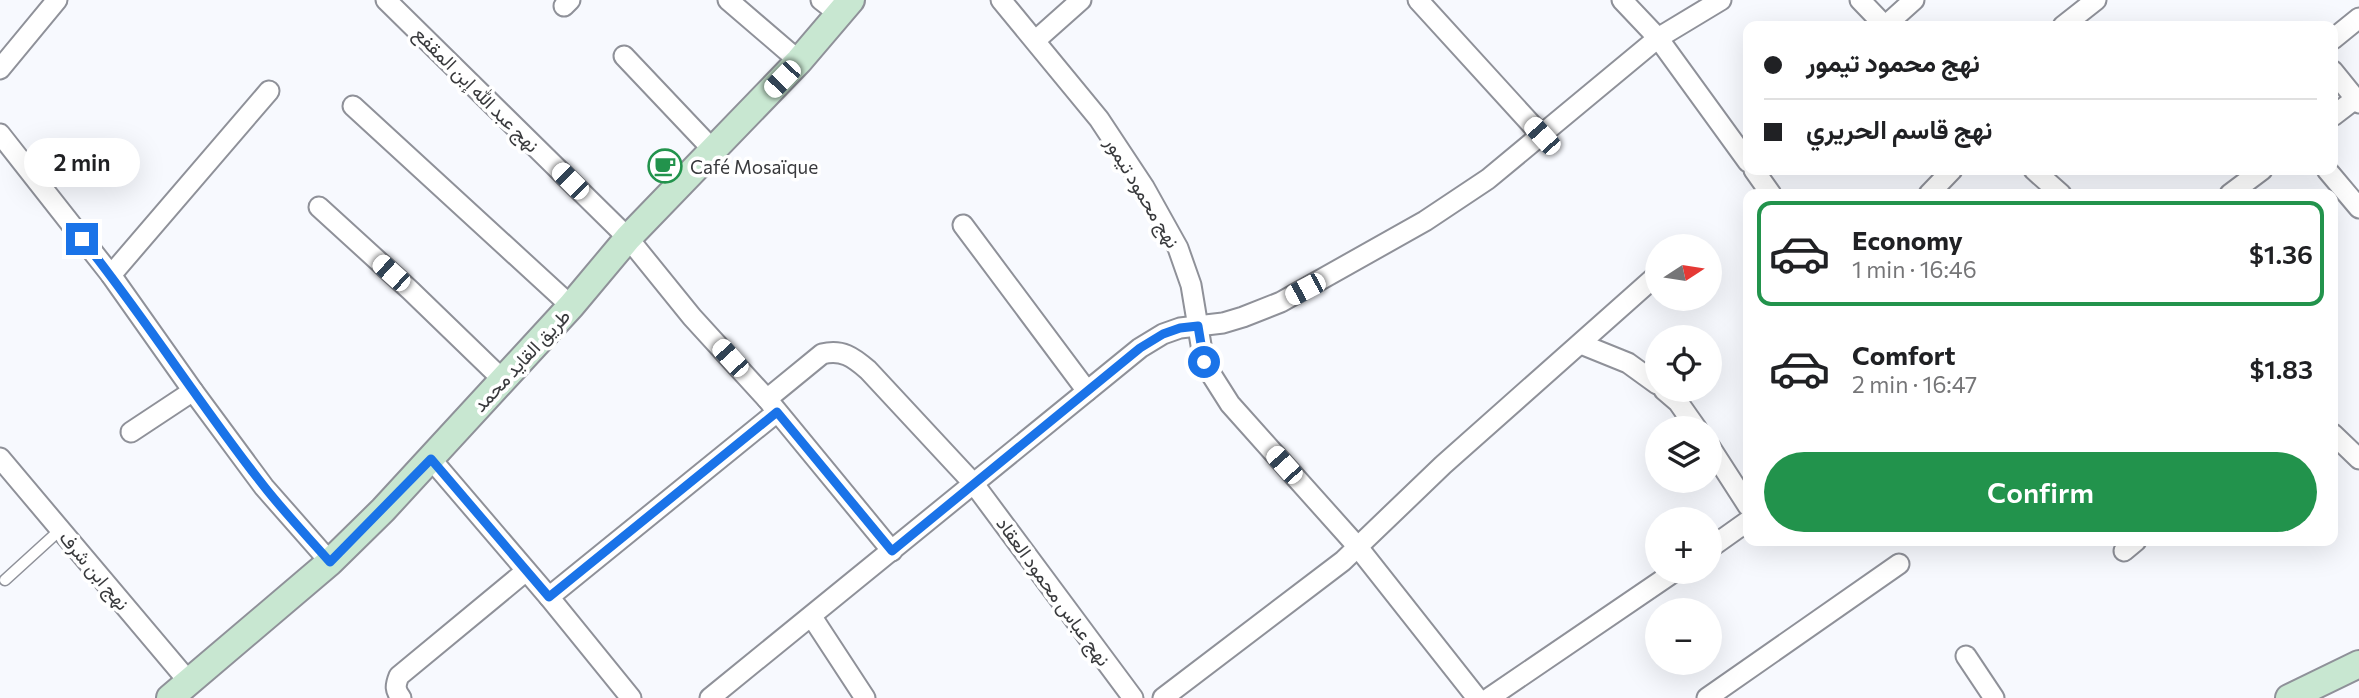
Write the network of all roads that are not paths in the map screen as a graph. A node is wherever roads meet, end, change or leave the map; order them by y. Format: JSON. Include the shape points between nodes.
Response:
{"nodes":[{"id":1,"x":57,"y":0,"type":"edge"},
{"id":2,"x":386,"y":0,"type":"edge"},
{"id":3,"x":728,"y":0,"type":"edge"},
{"id":4,"x":1001,"y":0,"type":"edge"},
{"id":5,"x":1081,"y":0,"type":"edge"},
{"id":6,"x":1418,"y":0,"type":"edge"},
{"id":7,"x":1622,"y":0,"type":"edge"},
{"id":8,"x":1721,"y":0,"type":"edge"},
{"id":9,"x":1860,"y":0,"type":"edge"},
{"id":10,"x":1914,"y":0,"type":"edge"},
{"id":11,"x":2096,"y":0,"type":"edge"},
{"id":12,"x":837,"y":5,"type":"edge"},
{"id":13,"x":2359,"y":18,"type":"edge"},
{"id":14,"x":1880,"y":21,"type":"edge"},
{"id":15,"x":1891,"y":21,"type":"edge"},
{"id":16,"x":2069,"y":21,"type":"edge"},
{"id":17,"x":2338,"y":35,"type":"edge"},
{"id":18,"x":1658,"y":38,"type":"junction"},
{"id":19,"x":1036,"y":40,"type":"junction"},
{"id":20,"x":624,"y":56,"type":"dead end"},
{"id":21,"x":799,"y":61,"type":"junction"},
{"id":22,"x":0,"y":69,"type":"edge"},
{"id":23,"x":2338,"y":77,"type":"edge"},
{"id":24,"x":269,"y":91,"type":"dead end"},
{"id":25,"x":2357,"y":101,"type":"edge"},
{"id":26,"x":354,"y":106,"type":"dead end"},
{"id":27,"x":2338,"y":113,"type":"edge"},
{"id":28,"x":0,"y":134,"type":"edge"},
{"id":29,"x":1542,"y":136,"type":"junction"},
{"id":30,"x":714,"y":151,"type":"junction"},
{"id":31,"x":1743,"y":155,"type":"edge"},
{"id":32,"x":1947,"y":175,"type":"edge"},
{"id":33,"x":2040,"y":175,"type":"edge"},
{"id":34,"x":2255,"y":175,"type":"edge"},
{"id":35,"x":2331,"y":175,"type":"edge"},
{"id":36,"x":1934,"y":189,"type":"edge"},
{"id":37,"x":2055,"y":189,"type":"edge"},
{"id":38,"x":2237,"y":189,"type":"edge"},
{"id":39,"x":319,"y":207,"type":"dead end"},
{"id":40,"x":2359,"y":208,"type":"edge"},
{"id":41,"x":963,"y":225,"type":"dead end"},
{"id":42,"x":628,"y":238,"type":"junction"},
{"id":43,"x":111,"y":275,"type":"junction"},
{"id":44,"x":1645,"y":286,"type":"edge"},
{"id":45,"x":570,"y":306,"type":"junction"},
{"id":46,"x":1198,"y":326,"type":"junction"},
{"id":47,"x":1581,"y":344,"type":"junction"},
{"id":48,"x":1645,"y":375,"type":"edge"},
{"id":49,"x":502,"y":379,"type":"junction"},
{"id":50,"x":193,"y":391,"type":"junction"},
{"id":51,"x":1087,"y":391,"type":"junction"},
{"id":52,"x":772,"y":406,"type":"junction"},
{"id":53,"x":131,"y":432,"type":"dead end"},
{"id":54,"x":2338,"y":439,"type":"edge"},
{"id":55,"x":0,"y":458,"type":"edge"},
{"id":56,"x":2359,"y":458,"type":"edge"},
{"id":57,"x":431,"y":459,"type":"junction"},
{"id":58,"x":1722,"y":466,"type":"edge"},
{"id":59,"x":974,"y":484,"type":"junction"},
{"id":60,"x":1743,"y":498,"type":"edge"},
{"id":61,"x":1743,"y":525,"type":"edge"},
{"id":62,"x":61,"y":529,"type":"junction"},
{"id":63,"x":1722,"y":540,"type":"edge"},
{"id":64,"x":1357,"y":546,"type":"junction"},
{"id":65,"x":892,"y":551,"type":"junction"},
{"id":66,"x":330,"y":562,"type":"junction"},
{"id":67,"x":1899,"y":564,"type":"dead end"},
{"id":68,"x":526,"y":571,"type":"junction"},
{"id":69,"x":5,"y":580,"type":"dead end"},
{"id":70,"x":1656,"y":584,"type":"edge"},
{"id":71,"x":549,"y":597,"type":"junction"},
{"id":72,"x":812,"y":617,"type":"junction"},
{"id":73,"x":1966,"y":656,"type":"dead end"},
{"id":74,"x":2359,"y":664,"type":"edge"},
{"id":75,"x":181,"y":692,"type":"edge"},
{"id":76,"x":2305,"y":695,"type":"edge"},
{"id":77,"x":401,"y":698,"type":"edge"},
{"id":78,"x":631,"y":698,"type":"edge"},
{"id":79,"x":710,"y":698,"type":"edge"},
{"id":80,"x":865,"y":698,"type":"edge"},
{"id":81,"x":1133,"y":698,"type":"edge"},
{"id":82,"x":1163,"y":698,"type":"edge"},
{"id":83,"x":1477,"y":698,"type":"edge"},
{"id":84,"x":1489,"y":698,"type":"edge"},
{"id":85,"x":1707,"y":698,"type":"edge"},
{"id":86,"x":1994,"y":698,"type":"edge"}],
"edges":[{"from":1,"to":22,"type":"street"},
{"from":2,"to":42,"type":"street","name":"نهج عبد الله إبن المقفع"},
{"from":3,"to":21,"type":"street"},
{"from":4,"to":19,"type":"street","name":"نهج محمود تيمور"},
{"from":5,"to":19,"type":"street"},
{"from":6,"to":29,"type":"street"},
{"from":7,"to":18,"type":"street"},
{"from":8,"to":18,"type":"street"},
{"from":9,"to":14,"type":"street"},
{"from":10,"to":15,"type":"street"},
{"from":11,"to":16,"type":"street"},
{"from":12,"to":21,"type":"main road","name":"طريق القايد محمد"},
{"from":13,"to":17,"type":"street"},
{"from":18,"to":29,"type":"street"},
{"from":18,"to":31,"type":"street"},
{"from":19,"to":46,"type":"street","name":"نهج محمود تيمور","via":[[1099,118],[1178,247]]},
{"from":20,"to":30,"type":"street"},
{"from":21,"to":30,"type":"main road","name":"طريق القايد محمد"},
{"from":23,"to":25,"type":"street"},
{"from":24,"to":43,"type":"street"},
{"from":25,"to":27,"type":"street"},
{"from":26,"to":45,"type":"street"},
{"from":28,"to":43,"type":"street"},
{"from":29,"to":46,"type":"street","via":[[1488,179],[1353,263],[1281,302],[1243,317]]},
{"from":30,"to":42,"type":"main road","name":"طريق القايد محمد"},
{"from":32,"to":36,"type":"street"},
{"from":33,"to":37,"type":"street"},
{"from":34,"to":38,"type":"street"},
{"from":35,"to":40,"type":"street"},
{"from":39,"to":49,"type":"street"},
{"from":41,"to":51,"type":"street"},
{"from":42,"to":45,"type":"main road","name":"طريق القايد محمد"},
{"from":42,"to":52,"type":"street","name":"نهج عبد الله إبن المقفع"},
{"from":43,"to":50,"type":"street"},
{"from":44,"to":47,"type":"street"},
{"from":45,"to":49,"type":"main road","name":"طريق القايد محمد"},
{"from":46,"to":51,"type":"street","via":[[1163,334]]},
{"from":46,"to":64,"type":"street","name":"نهج محمود تيمور","via":[[1204,362],[1230,404]]},
{"from":47,"to":48,"type":"street","via":[[1628,363]]},
{"from":47,"to":64,"type":"street"},
{"from":49,"to":57,"type":"main road","name":"طريق القايد محمد"},
{"from":50,"to":53,"type":"street"},
{"from":50,"to":66,"type":"street","via":[[264,487]]},
{"from":51,"to":59,"type":"street"},
{"from":52,"to":59,"type":"street","name":"نهج عباس محمود العقاد","via":[[822,354],[844,353],[868,370]]},
{"from":52,"to":65,"type":"street","name":"نهج عبد الله إبن المقفع"},
{"from":52,"to":71,"type":"street","name":"نهج عباس محمود العقاد"},
{"from":54,"to":56,"type":"street"},
{"from":55,"to":62,"type":"street","name":"نهج ابن شرف"},
{"from":57,"to":66,"type":"main road","name":"طريق القايد محمد"},
{"from":57,"to":68,"type":"street"},
{"from":58,"to":60,"type":"street"},
{"from":59,"to":65,"type":"street"},
{"from":59,"to":81,"type":"street","name":"نهج عباس محمود العقاد"},
{"from":61,"to":63,"type":"street"},
{"from":62,"to":69,"type":"lane"},
{"from":62,"to":75,"type":"street","name":"نهج ابن شرف"},
{"from":64,"to":82,"type":"street","via":[[1322,579]]},
{"from":64,"to":83,"type":"street","name":"نهج محمود تيمور"},
{"from":65,"to":72,"type":"street"},
{"from":66,"to":75,"type":"main road","name":"طريق القايد محمد"},
{"from":67,"to":85,"type":"street"},
{"from":68,"to":71,"type":"street"},
{"from":68,"to":77,"type":"street","via":[[399,676],[396,691]]},
{"from":70,"to":84,"type":"street"},
{"from":71,"to":78,"type":"street"},
{"from":72,"to":79,"type":"street"},
{"from":72,"to":80,"type":"street"},
{"from":73,"to":86,"type":"street"},
{"from":74,"to":76,"type":"main road"}]}
